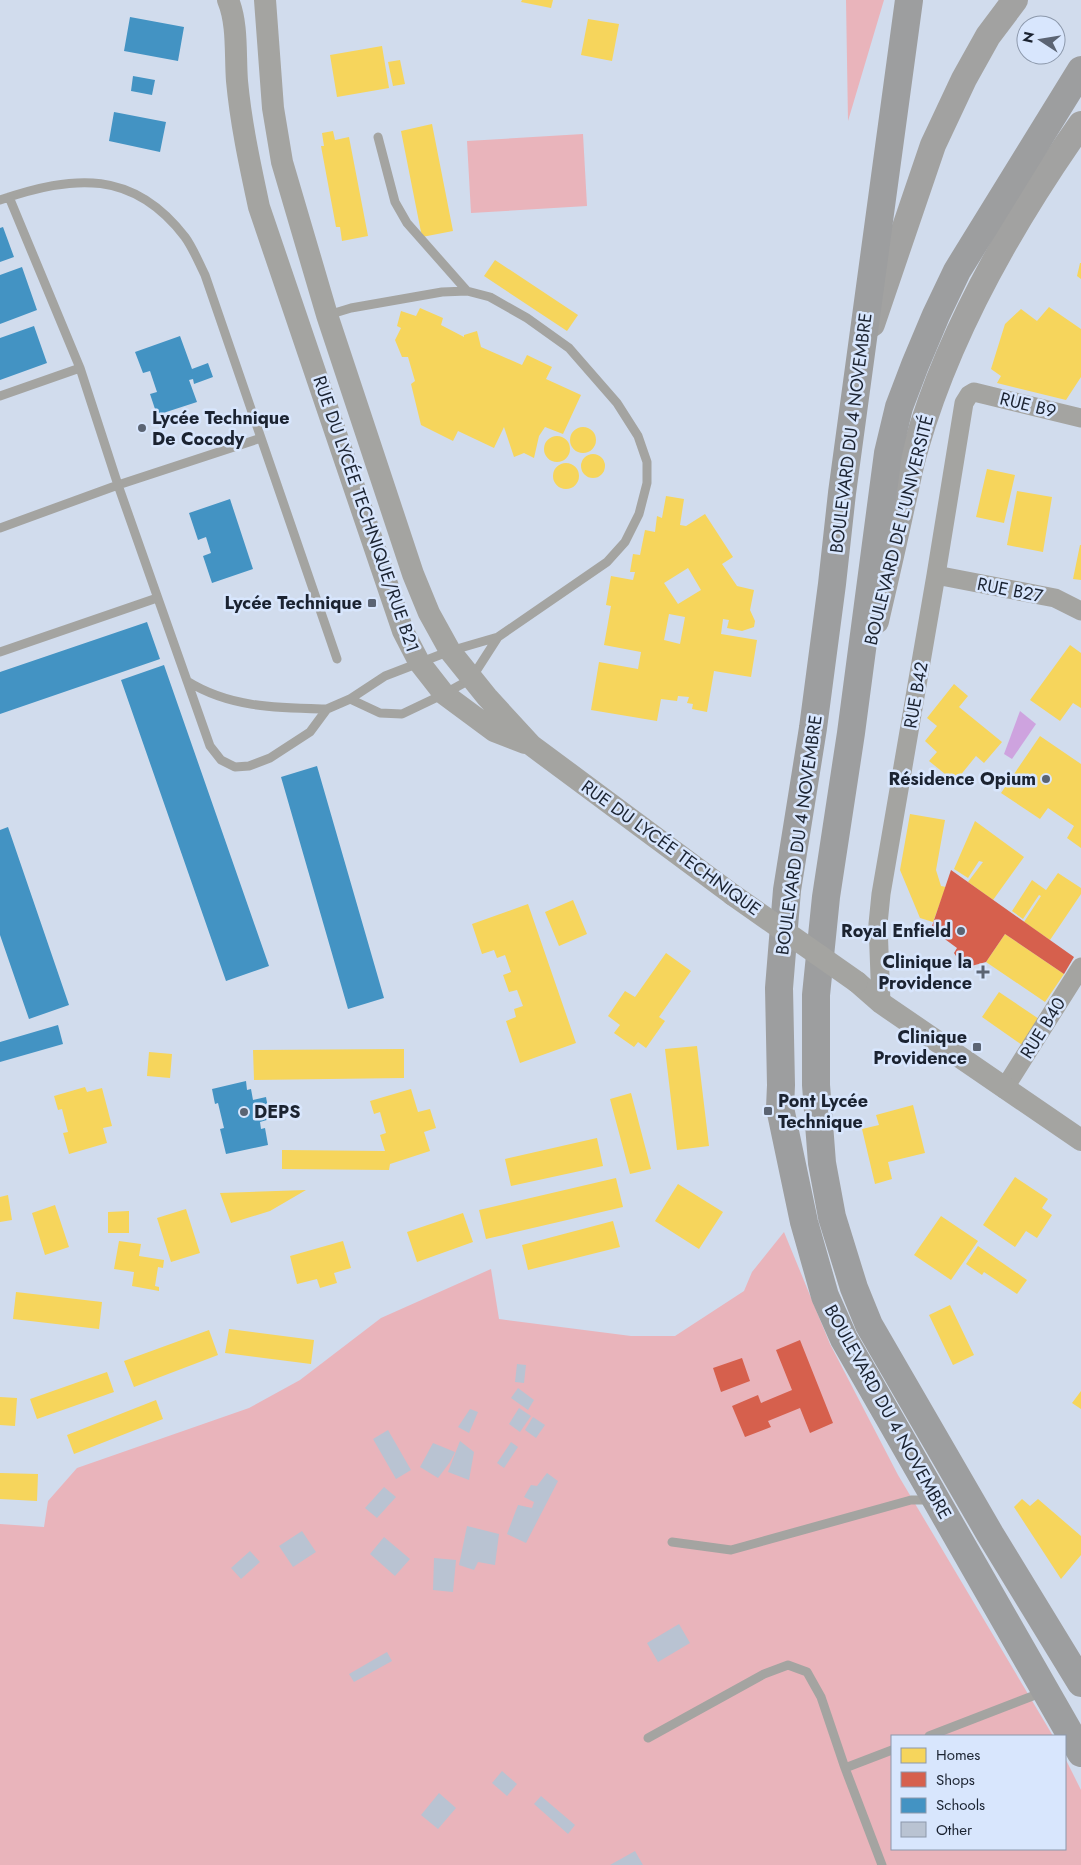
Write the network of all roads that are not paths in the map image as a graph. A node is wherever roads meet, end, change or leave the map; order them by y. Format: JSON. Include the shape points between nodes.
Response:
{"nodes":[{"id":1,"x":265,"y":0,"type":"edge"},
{"id":2,"x":908,"y":0,"type":"edge"},
{"id":3,"x":1015,"y":0,"type":"edge"},
{"id":4,"x":230,"y":1,"type":"edge"},
{"id":5,"x":1081,"y":70,"type":"edge"},
{"id":6,"x":1081,"y":124,"type":"edge"},
{"id":7,"x":378,"y":137,"type":"dead end"},
{"id":8,"x":4,"y":199,"type":"edge"},
{"id":9,"x":467,"y":291,"type":"junction"},
{"id":10,"x":327,"y":315,"type":"junction"},
{"id":11,"x":859,"y":363,"type":"junction"},
{"id":12,"x":80,"y":368,"type":"junction"},
{"id":13,"x":974,"y":392,"type":"joint"},
{"id":14,"x":0,"y":396,"type":"edge"},
{"id":15,"x":1081,"y":418,"type":"edge"},
{"id":16,"x":261,"y":438,"type":"junction"},
{"id":17,"x":118,"y":485,"type":"junction"},
{"id":18,"x":842,"y":493,"type":"junction"},
{"id":19,"x":880,"y":499,"type":"junction"},
{"id":20,"x":0,"y":528,"type":"edge"},
{"id":21,"x":936,"y":576,"type":"junction"},
{"id":22,"x":157,"y":598,"type":"junction"},
{"id":23,"x":1081,"y":611,"type":"edge"},
{"id":24,"x":498,"y":637,"type":"junction"},
{"id":25,"x":450,"y":651,"type":"junction"},
{"id":26,"x":0,"y":652,"type":"edge"},
{"id":27,"x":337,"y":659,"type":"dead end"},
{"id":28,"x":419,"y":662,"type":"junction"},
{"id":29,"x":471,"y":679,"type":"junction"},
{"id":30,"x":187,"y":681,"type":"junction"},
{"id":31,"x":444,"y":694,"type":"junction"},
{"id":32,"x":350,"y":699,"type":"junction"},
{"id":33,"x":327,"y":709,"type":"junction"},
{"id":34,"x":851,"y":734,"type":"junction"},
{"id":35,"x":531,"y":745,"type":"junction"},
{"id":36,"x":1081,"y":967,"type":"edge"},
{"id":37,"x":881,"y":1003,"type":"junction"},
{"id":38,"x":1004,"y":1089,"type":"junction"},
{"id":39,"x":1081,"y":1140,"type":"edge"},
{"id":40,"x":935,"y":1500,"type":"junction"},
{"id":41,"x":672,"y":1542,"type":"dead end"},
{"id":42,"x":1081,"y":1683,"type":"edge"},
{"id":43,"x":1046,"y":1691,"type":"junction"},
{"id":44,"x":932,"y":1735,"type":"edge"},
{"id":45,"x":648,"y":1738,"type":"dead end"},
{"id":46,"x":891,"y":1750,"type":"edge"},
{"id":47,"x":1081,"y":1753,"type":"edge"},
{"id":48,"x":845,"y":1768,"type":"junction"},
{"id":49,"x":882,"y":1865,"type":"edge"}],
"edges":[{"from":1,"to":10,"type":"street","name":"RUE DU LYCÉE TECHNIQUE/RUE B21","via":[[273,108],[282,162]]},
{"from":2,"to":11,"type":"main road","name":"BOULEVARD DU 4 NOVEMBRE"},
{"from":3,"to":11,"type":"main road","via":[[988,36],[933,144]]},
{"from":4,"to":28,"type":"street","name":"RUE DU LYCÉE TECHNIQUE/RUE B21","via":[[244,138],[259,207],[403,631]]},
{"from":5,"to":19,"type":"main road","name":"BOULEVARD DU 4 NOVEMBRE","via":[[957,271],[936,315],[899,408]]},
{"from":6,"to":34,"type":"main road","name":"BOULEVARD DE L'UNIVERSITÉ","via":[[1016,223],[962,327],[941,377],[916,447]]},
{"from":7,"to":9,"type":"lane","via":[[395,202],[407,223]]},
{"from":8,"to":12,"type":"lane"},
{"from":8,"to":16,"type":"lane","via":[[38,187],[74,182],[104,184],[130,190],[162,211],[186,239],[205,275]]},
{"from":9,"to":10,"type":"lane","via":[[442,292]]},
{"from":9,"to":24,"type":"lane","via":[[490,297],[569,348],[617,402],[638,436],[647,462],[639,514],[625,542],[607,562]]},
{"from":10,"to":25,"type":"street","name":"RUE DU LYCÉE TECHNIQUE/RUE B21","via":[[413,574]]},
{"from":11,"to":18,"type":"main road","name":"BOULEVARD DU 4 NOVEMBRE"},
{"from":12,"to":14,"type":"lane"},
{"from":12,"to":17,"type":"lane"},
{"from":13,"to":15,"type":"street","name":"RUE B9"},
{"from":13,"to":21,"type":"street","name":"RUE B42","via":[[964,403]]},
{"from":16,"to":17,"type":"lane"},
{"from":16,"to":27,"type":"lane"},
{"from":17,"to":20,"type":"lane"},
{"from":17,"to":22,"type":"lane"},
{"from":18,"to":19,"type":"main road"},
{"from":18,"to":40,"type":"main road","name":"BOULEVARD DU 4 NOVEMBRE","via":[[813,728],[787,890],[779,988],[780,1108],[804,1222],[825,1296],[848,1345]]},
{"from":19,"to":34,"type":"main road","name":"BOULEVARD DU 4 NOVEMBRE"},
{"from":21,"to":23,"type":"street","name":"RUE B27","via":[[1055,598]]},
{"from":21,"to":37,"type":"street","name":"RUE B42","via":[[881,894],[878,924]]},
{"from":22,"to":26,"type":"lane"},
{"from":22,"to":30,"type":"lane"},
{"from":24,"to":25,"type":"lane"},
{"from":24,"to":29,"type":"lane"},
{"from":25,"to":28,"type":"lane"},
{"from":25,"to":29,"type":"street","name":"RUE DU LYCÉE TECHNIQUE/RUE B21"},
{"from":28,"to":31,"type":"street","name":"RUE DU LYCÉE TECHNIQUE/RUE B21"},
{"from":28,"to":32,"type":"lane","via":[[385,676]]},
{"from":29,"to":31,"type":"lane"},
{"from":29,"to":35,"type":"street","name":"RUE DU LYCÉE TECHNIQUE/RUE B21"},
{"from":30,"to":33,"type":"lane","via":[[224,699],[260,707]]},
{"from":30,"to":33,"type":"lane","via":[[210,746],[221,760],[235,767],[249,766],[270,758],[310,732]]},
{"from":31,"to":32,"type":"lane","via":[[402,714],[380,713]]},
{"from":31,"to":35,"type":"street","name":"RUE DU LYCÉE TECHNIQUE/RUE B21","via":[[494,731]]},
{"from":32,"to":33,"type":"lane"},
{"from":34,"to":42,"type":"main road","name":"BOULEVARD DU 4 NOVEMBRE","via":[[826,897],[816,995],[816,1084],[822,1162],[832,1217],[869,1325]]},
{"from":35,"to":37,"type":"street","name":"RUE DU LYCÉE TECHNIQUE","bridge":true,"via":[[857,982]]},
{"from":36,"to":38,"type":"street","name":"RUE B40"},
{"from":37,"to":38,"type":"street","name":"RUE DU LYCÉE TECHNIQUE"},
{"from":38,"to":39,"type":"street","name":"RUE DU LYCÉE TECHNIQUE"},
{"from":40,"to":41,"type":"lane","via":[[911,1500],[731,1550]]},
{"from":40,"to":43,"type":"main road","name":"BOULEVARD DU 4 NOVEMBRE"},
{"from":43,"to":44,"type":"lane"},
{"from":43,"to":47,"type":"main road","name":"BOULEVARD DU 4 NOVEMBRE"},
{"from":45,"to":48,"type":"lane","via":[[764,1674],[788,1665],[807,1672],[821,1697]]},
{"from":46,"to":48,"type":"lane"},
{"from":48,"to":49,"type":"lane"}]}
